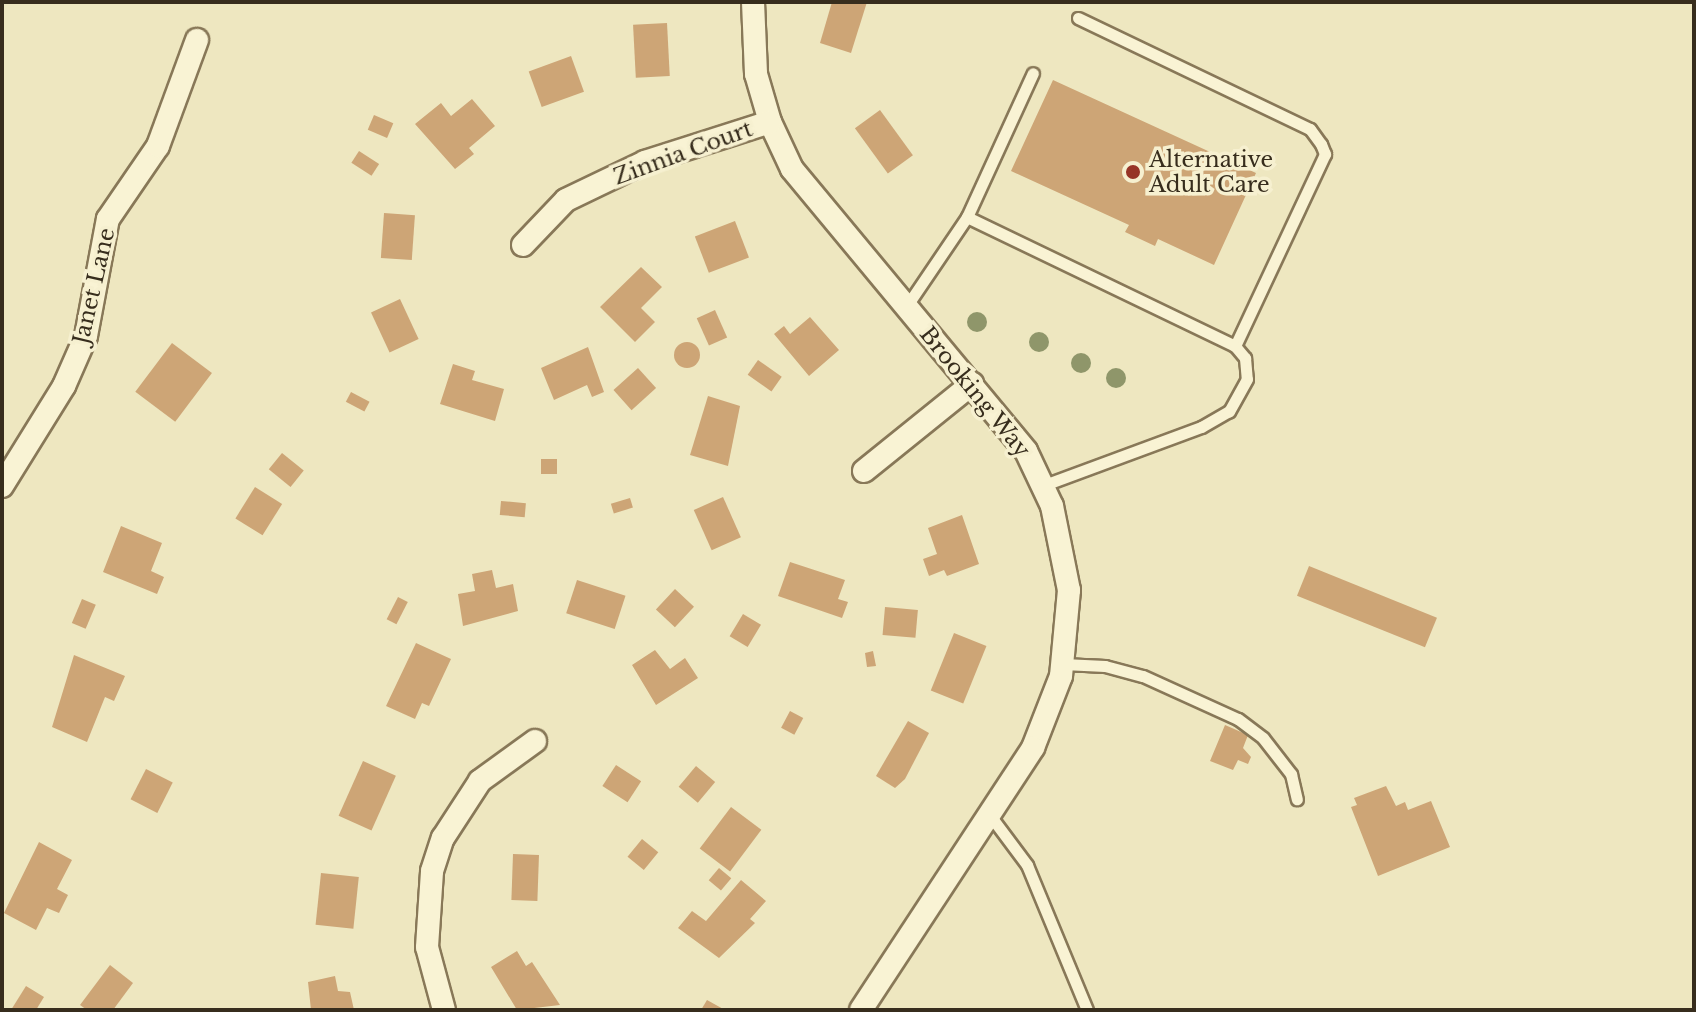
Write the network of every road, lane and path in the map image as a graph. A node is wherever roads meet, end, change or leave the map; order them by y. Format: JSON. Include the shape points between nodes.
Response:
{"nodes":[{"id":1,"x":753,"y":2,"type":"edge"},
{"id":2,"x":1078,"y":18,"type":"dead end"},
{"id":3,"x":197,"y":40,"type":"dead end"},
{"id":4,"x":1033,"y":73,"type":"dead end"},
{"id":5,"x":770,"y":122,"type":"junction"},
{"id":6,"x":967,"y":217,"type":"junction"},
{"id":7,"x":523,"y":245,"type":"dead end"},
{"id":8,"x":906,"y":307,"type":"junction"},
{"id":9,"x":1235,"y":346,"type":"junction"},
{"id":10,"x":972,"y":384,"type":"junction"},
{"id":11,"x":864,"y":471,"type":"dead end"},
{"id":12,"x":1044,"y":485,"type":"junction"},
{"id":13,"x":2,"y":486,"type":"edge"},
{"id":14,"x":1063,"y":664,"type":"junction"},
{"id":15,"x":535,"y":741,"type":"dead end"},
{"id":16,"x":1297,"y":799,"type":"dead end"},
{"id":17,"x":989,"y":814,"type":"junction"},
{"id":18,"x":444,"y":1010,"type":"edge"},
{"id":19,"x":861,"y":1010,"type":"edge"},
{"id":20,"x":1087,"y":1010,"type":"edge"}],
"edges":[{"from":1,"to":5,"type":"street","name":"Brooking Way","via":[[756,74]]},
{"from":2,"to":9,"type":"lane","via":[[1297,122],[1321,144],[1325,154]]},
{"from":3,"to":13,"type":"street","name":"Janet Lane","via":[[158,146],[108,219],[86,336],[64,386]]},
{"from":4,"to":6,"type":"lane"},
{"from":5,"to":7,"type":"street","name":"Zinnia Court","via":[[645,162],[566,200]]},
{"from":5,"to":8,"type":"street","name":"Brooking Way","via":[[807,190]]},
{"from":6,"to":8,"type":"lane"},
{"from":6,"to":9,"type":"lane"},
{"from":8,"to":10,"type":"street","name":"Brooking Way"},
{"from":9,"to":12,"type":"lane","via":[[1245,358],[1247,379],[1229,411],[1201,427]]},
{"from":10,"to":11,"type":"street"},
{"from":10,"to":12,"type":"street","name":"Brooking Way","via":[[1026,451]]},
{"from":12,"to":14,"type":"street","name":"Brooking Way","via":[[1064,547],[1069,590]]},
{"from":14,"to":16,"type":"lane","via":[[1105,666],[1143,676],[1238,719],[1263,738],[1291,774]]},
{"from":14,"to":17,"type":"street","name":"Brooking Way","via":[[1033,748]]},
{"from":15,"to":18,"type":"street","via":[[480,781],[443,838],[432,871],[427,947]]},
{"from":17,"to":19,"type":"street","name":"Brooking Way"},
{"from":17,"to":20,"type":"lane","via":[[1027,865]]}]}
